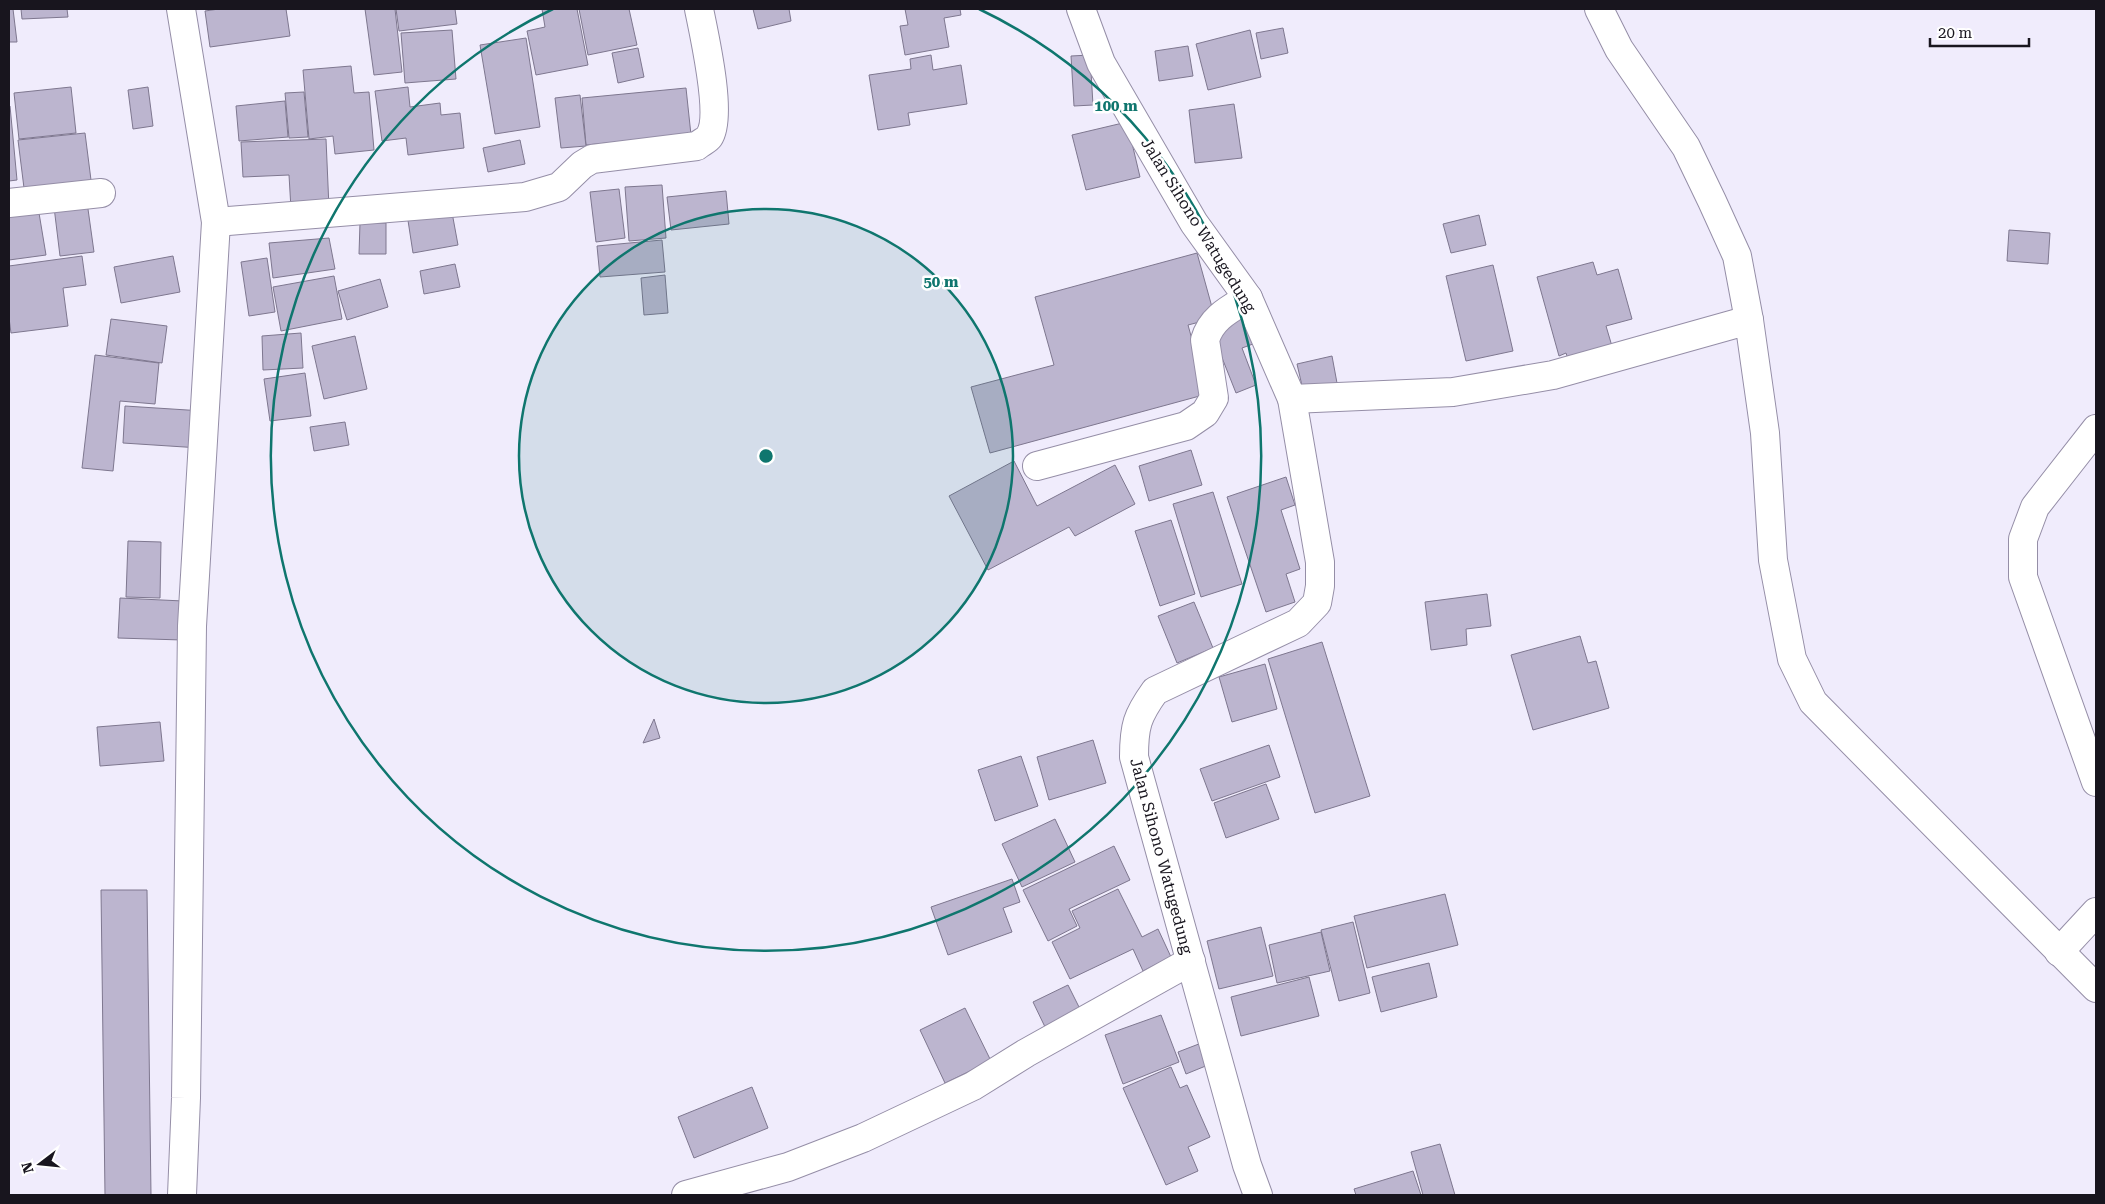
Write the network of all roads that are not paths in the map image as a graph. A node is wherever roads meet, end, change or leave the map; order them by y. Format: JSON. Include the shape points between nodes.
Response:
{"nodes":[{"id":1,"x":181,"y":9,"type":"edge"},
{"id":2,"x":699,"y":9,"type":"edge"},
{"id":3,"x":1081,"y":9,"type":"edge"},
{"id":4,"x":1599,"y":9,"type":"edge"},
{"id":5,"x":101,"y":193,"type":"dead end"},
{"id":6,"x":9,"y":203,"type":"edge"},
{"id":7,"x":216,"y":222,"type":"junction"},
{"id":8,"x":1248,"y":298,"type":"junction"},
{"id":9,"x":1749,"y":320,"type":"junction"},
{"id":10,"x":1292,"y":399,"type":"junction"},
{"id":11,"x":2096,"y":429,"type":"edge"},
{"id":12,"x":1037,"y":466,"type":"dead end"},
{"id":13,"x":2096,"y":782,"type":"edge"},
{"id":14,"x":2096,"y":912,"type":"edge"},
{"id":15,"x":2059,"y":952,"type":"junction"},
{"id":16,"x":1191,"y":961,"type":"junction"},
{"id":17,"x":2096,"y":988,"type":"edge"},
{"id":18,"x":182,"y":1195,"type":"edge"},
{"id":19,"x":686,"y":1195,"type":"edge"},
{"id":20,"x":1258,"y":1195,"type":"edge"}],
"edges":[{"from":1,"to":7,"type":"street"},
{"from":2,"to":7,"type":"street","via":[[713,92],[714,124],[709,138],[697,146],[592,159],[560,187],[525,197]]},
{"from":3,"to":8,"type":"street","name":"Jalan Sihono Watugedung","via":[[1101,63],[1194,223]]},
{"from":4,"to":9,"type":"street","via":[[1619,49],[1686,147],[1737,256]]},
{"from":5,"to":6,"type":"street"},
{"from":7,"to":18,"type":"street","via":[[192,626]]},
{"from":8,"to":10,"type":"street","name":"Jalan Sihono Watugedung"},
{"from":8,"to":12,"type":"street","via":[[1218,316],[1207,333],[1205,340],[1214,398],[1205,413],[1186,426]]},
{"from":9,"to":10,"type":"street","via":[[1553,375],[1453,392]]},
{"from":9,"to":15,"type":"street","via":[[1765,433],[1773,560],[1792,659],[1804,685],[1813,702]]},
{"from":10,"to":16,"type":"street","name":"Jalan Sihono Watugedung","via":[[1320,562],[1317,603],[1298,623],[1155,691],[1141,710],[1134,736],[1134,757]]},
{"from":11,"to":13,"type":"street","via":[[2035,508],[2023,539],[2023,577]]},
{"from":14,"to":15,"type":"street"},
{"from":15,"to":17,"type":"street"},
{"from":16,"to":19,"type":"street","via":[[973,1086],[872,1134],[788,1166]]},
{"from":16,"to":20,"type":"street","name":"Jalan Sihono Watugedung","via":[[1247,1166]]}]}
